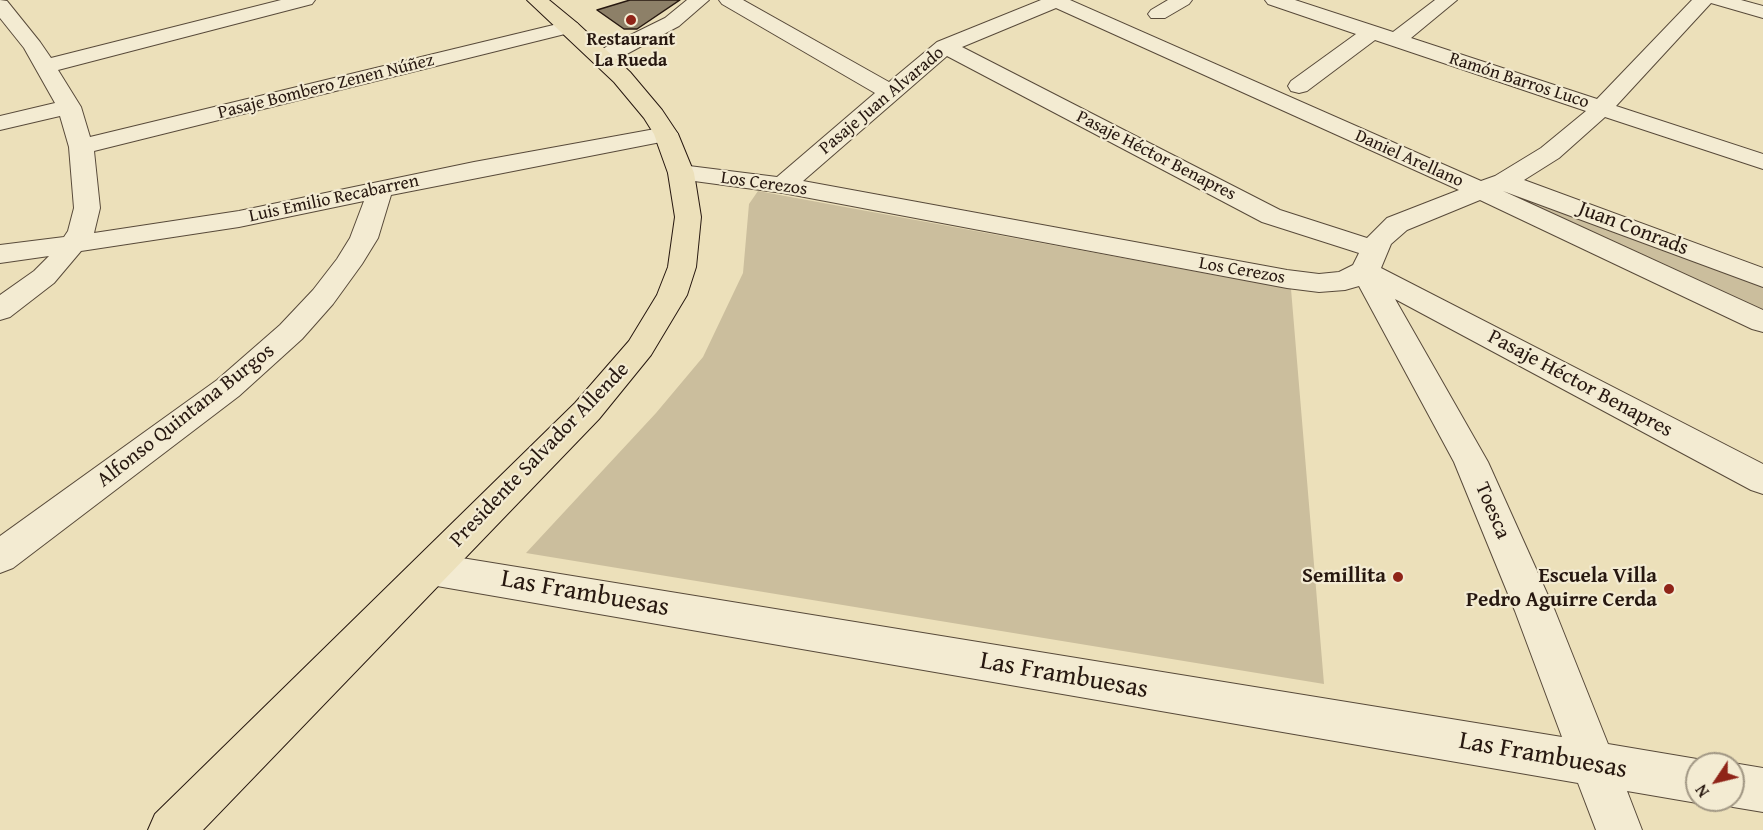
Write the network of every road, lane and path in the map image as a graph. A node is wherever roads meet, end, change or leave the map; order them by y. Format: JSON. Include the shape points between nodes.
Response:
{"nodes":[{"id":1,"x":14,"y":0,"type":"edge"},
{"id":2,"x":305,"y":0,"type":"edge"},
{"id":3,"x":537,"y":0,"type":"edge"},
{"id":4,"x":699,"y":0,"type":"edge"},
{"id":5,"x":729,"y":0,"type":"edge"},
{"id":6,"x":1055,"y":0,"type":"edge"},
{"id":7,"x":1182,"y":0,"type":"edge"},
{"id":8,"x":1275,"y":0,"type":"edge"},
{"id":9,"x":1447,"y":0,"type":"edge"},
{"id":10,"x":1703,"y":0,"type":"edge"},
{"id":11,"x":1719,"y":0,"type":"edge"},
{"id":12,"x":0,"y":4,"type":"edge"},
{"id":13,"x":1763,"y":12,"type":"edge"},
{"id":14,"x":1158,"y":14,"type":"dead end"},
{"id":15,"x":570,"y":27,"type":"junction"},
{"id":16,"x":1372,"y":32,"type":"junction"},
{"id":17,"x":1396,"y":40,"type":"junction"},
{"id":18,"x":945,"y":47,"type":"junction"},
{"id":19,"x":602,"y":58,"type":"junction"},
{"id":20,"x":46,"y":66,"type":"junction"},
{"id":21,"x":1299,"y":86,"type":"dead end"},
{"id":22,"x":890,"y":92,"type":"junction"},
{"id":23,"x":69,"y":107,"type":"junction"},
{"id":24,"x":1601,"y":108,"type":"junction"},
{"id":25,"x":0,"y":123,"type":"edge"},
{"id":26,"x":666,"y":134,"type":"junction"},
{"id":27,"x":81,"y":147,"type":"junction"},
{"id":28,"x":1763,"y":162,"type":"edge"},
{"id":29,"x":681,"y":173,"type":"junction"},
{"id":30,"x":783,"y":185,"type":"junction"},
{"id":31,"x":1492,"y":185,"type":"junction"},
{"id":32,"x":380,"y":189,"type":"junction"},
{"id":33,"x":75,"y":244,"type":"junction"},
{"id":34,"x":0,"y":254,"type":"edge"},
{"id":35,"x":1370,"y":260,"type":"junction"},
{"id":36,"x":1763,"y":278,"type":"edge"},
{"id":37,"x":0,"y":310,"type":"edge"},
{"id":38,"x":1763,"y":322,"type":"edge"},
{"id":39,"x":1763,"y":480,"type":"edge"},
{"id":40,"x":0,"y":557,"type":"edge"},
{"id":41,"x":431,"y":569,"type":"junction"},
{"id":42,"x":1595,"y":765,"type":"junction"},
{"id":43,"x":1685,"y":779,"type":"edge"},
{"id":44,"x":1745,"y":787,"type":"edge"},
{"id":45,"x":1763,"y":789,"type":"edge"},
{"id":46,"x":171,"y":830,"type":"edge"},
{"id":47,"x":1619,"y":830,"type":"edge"}],
"edges":[{"from":1,"to":12,"type":"street"},
{"from":2,"to":20,"type":"street"},
{"from":3,"to":15,"type":"main road","name":"Presidente Salvador Allende"},
{"from":4,"to":19,"type":"street","via":[[672,22]]},
{"from":5,"to":22,"type":"street"},
{"from":6,"to":18,"type":"street","name":"Pasaje Juan Alvarado"},
{"from":6,"to":31,"type":"street","name":"Daniel Arellano"},
{"from":7,"to":14,"type":"street"},
{"from":8,"to":16,"type":"street","name":"Ramón Barros Luco"},
{"from":9,"to":17,"type":"street"},
{"from":10,"to":24,"type":"street","name":"Los Cerezos"},
{"from":11,"to":13,"type":"street"},
{"from":12,"to":20,"type":"street"},
{"from":15,"to":19,"type":"main road","name":"Presidente Salvador Allende"},
{"from":15,"to":27,"type":"street","name":"Pasaje Bombero Zenen Núñez"},
{"from":16,"to":17,"type":"street","name":"Ramón Barros Luco"},
{"from":16,"to":21,"type":"street"},
{"from":17,"to":24,"type":"street","name":"Ramón Barros Luco"},
{"from":18,"to":22,"type":"street","name":"Pasaje Juan Alvarado"},
{"from":18,"to":35,"type":"street","name":"Pasaje Héctor Benapres","via":[[1272,216],[1311,230]]},
{"from":19,"to":26,"type":"main road","name":"Presidente Salvador Allende","via":[[640,98]]},
{"from":20,"to":23,"type":"street"},
{"from":22,"to":30,"type":"street","name":"Pasaje Juan Alvarado"},
{"from":23,"to":25,"type":"street"},
{"from":23,"to":27,"type":"street"},
{"from":24,"to":28,"type":"street","name":"Ramón Barros Luco"},
{"from":24,"to":31,"type":"street","name":"Los Cerezos","via":[[1550,153]]},
{"from":26,"to":29,"type":"main road","name":"Presidente Salvador Allende"},
{"from":26,"to":32,"type":"street","name":"Luis Emilio Recabarren"},
{"from":27,"to":33,"type":"street","via":[[87,208]]},
{"from":29,"to":30,"type":"street","name":"Los Cerezos"},
{"from":29,"to":41,"type":"main road","name":"Presidente Salvador Allende","via":[[688,218],[686,242],[682,267],[658,321],[587,411]]},
{"from":30,"to":35,"type":"street","name":"Los Cerezos","via":[[1287,279],[1332,283],[1351,279]]},
{"from":31,"to":35,"type":"street","name":"Los Cerezos","via":[[1397,224],[1386,231]]},
{"from":31,"to":36,"type":"street","name":"Juan Conrads"},
{"from":31,"to":38,"type":"street","name":"Daniel Arellano"},
{"from":32,"to":33,"type":"street","name":"Luis Emilio Recabarren","via":[[239,219]]},
{"from":32,"to":40,"type":"street","name":"Alfonso Quintana Burgos","via":[[364,237],[348,264],[291,333],[228,388]]},
{"from":33,"to":34,"type":"street","name":"Luis Emilio Recabarren"},
{"from":33,"to":37,"type":"street","via":[[44,277]]},
{"from":35,"to":39,"type":"street","name":"Pasaje Héctor Benapres"},
{"from":35,"to":42,"type":"street","name":"Toesca","via":[[1471,462]]},
{"from":41,"to":42,"type":"street","name":"Las Frambuesas"},
{"from":41,"to":46,"type":"main road","name":"Presidente Salvador Allende"},
{"from":42,"to":43,"type":"street","name":"Las Frambuesas"},
{"from":42,"to":47,"type":"street","name":"Toesca"},
{"from":44,"to":45,"type":"street"}]}
